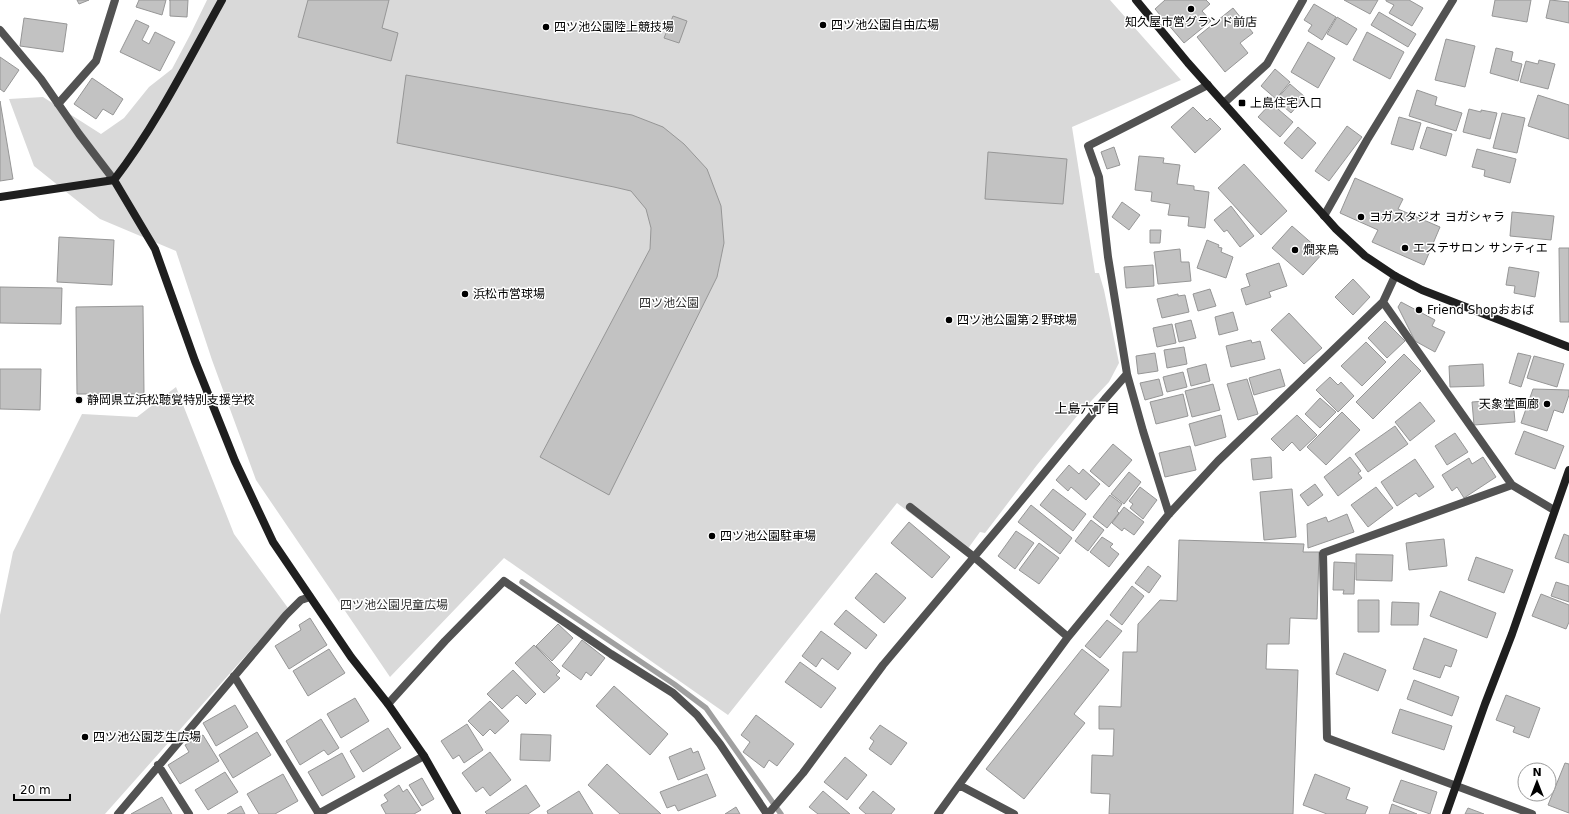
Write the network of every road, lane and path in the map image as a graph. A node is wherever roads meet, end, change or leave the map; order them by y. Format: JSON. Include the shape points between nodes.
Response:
{"nodes":[{"id":1,"x":115,"y":0,"type":"edge"},
{"id":2,"x":222,"y":0,"type":"edge"},
{"id":3,"x":1136,"y":0,"type":"edge"},
{"id":4,"x":1303,"y":0,"type":"edge"},
{"id":5,"x":1452,"y":0,"type":"edge"},
{"id":6,"x":0,"y":30,"type":"edge"},
{"id":7,"x":1208,"y":85,"type":"junction"},
{"id":8,"x":1224,"y":103,"type":"junction"},
{"id":9,"x":58,"y":104,"type":"junction"},
{"id":10,"x":114,"y":180,"type":"junction"},
{"id":11,"x":0,"y":197,"type":"edge"},
{"id":12,"x":1324,"y":216,"type":"junction"},
{"id":13,"x":1395,"y":276,"type":"junction"},
{"id":14,"x":1383,"y":302,"type":"junction"},
{"id":15,"x":1569,"y":347,"type":"edge"},
{"id":16,"x":1128,"y":374,"type":"junction"},
{"id":17,"x":1569,"y":470,"type":"edge"},
{"id":18,"x":1512,"y":485,"type":"junction"},
{"id":19,"x":910,"y":506,"type":"dead end"},
{"id":20,"x":1554,"y":510,"type":"junction"},
{"id":21,"x":1169,"y":514,"type":"junction"},
{"id":22,"x":974,"y":557,"type":"junction"},
{"id":23,"x":310,"y":597,"type":"junction"},
{"id":24,"x":1068,"y":637,"type":"junction"},
{"id":25,"x":234,"y":676,"type":"junction"},
{"id":26,"x":388,"y":704,"type":"junction"},
{"id":27,"x":424,"y":756,"type":"junction"},
{"id":28,"x":158,"y":765,"type":"junction"},
{"id":29,"x":959,"y":785,"type":"junction"},
{"id":30,"x":1457,"y":787,"type":"junction"},
{"id":31,"x":769,"y":812,"type":"edge"},
{"id":32,"x":118,"y":814,"type":"edge"},
{"id":33,"x":189,"y":814,"type":"edge"},
{"id":34,"x":318,"y":814,"type":"edge"},
{"id":35,"x":457,"y":814,"type":"edge"},
{"id":36,"x":938,"y":814,"type":"edge"},
{"id":37,"x":1014,"y":814,"type":"edge"},
{"id":38,"x":1446,"y":814,"type":"edge"},
{"id":39,"x":1532,"y":814,"type":"edge"}],
"edges":[{"from":1,"to":9,"type":"street","via":[[96,61]]},
{"from":2,"to":10,"type":"street","via":[[167,100]]},
{"from":3,"to":7,"type":"street"},
{"from":4,"to":8,"type":"street","via":[[1267,64]]},
{"from":5,"to":12,"type":"street"},
{"from":6,"to":9,"type":"street","via":[[41,79]]},
{"from":7,"to":8,"type":"street"},
{"from":7,"to":16,"type":"street","via":[[1088,146],[1099,177],[1108,257]]},
{"from":8,"to":12,"type":"street"},
{"from":9,"to":10,"type":"street"},
{"from":10,"to":11,"type":"street"},
{"from":10,"to":23,"type":"street","via":[[155,249],[235,462],[273,542]]},
{"from":12,"to":13,"type":"street","via":[[1365,256]]},
{"from":13,"to":14,"type":"street"},
{"from":13,"to":15,"type":"street","via":[[1422,290]]},
{"from":14,"to":18,"type":"street"},
{"from":14,"to":21,"type":"street","via":[[1218,461]]},
{"from":16,"to":21,"type":"street"},
{"from":16,"to":22,"type":"street"},
{"from":17,"to":20,"type":"street"},
{"from":18,"to":20,"type":"street"},
{"from":18,"to":30,"type":"street","via":[[1323,554],[1328,738]]},
{"from":19,"to":22,"type":"street"},
{"from":20,"to":30,"type":"street"},
{"from":21,"to":24,"type":"street"},
{"from":22,"to":24,"type":"street"},
{"from":22,"to":31,"type":"street","via":[[883,665],[803,773]]},
{"from":23,"to":25,"type":"street","via":[[302,600],[286,615]]},
{"from":23,"to":26,"type":"street","via":[[351,657]]},
{"from":24,"to":29,"type":"street"},
{"from":25,"to":28,"type":"street"},
{"from":25,"to":34,"type":"street"},
{"from":26,"to":27,"type":"street"},
{"from":26,"to":31,"type":"street","via":[[504,581],[678,698],[697,715]]},
{"from":27,"to":34,"type":"street"},
{"from":27,"to":35,"type":"street"},
{"from":28,"to":32,"type":"street"},
{"from":28,"to":33,"type":"street"},
{"from":29,"to":36,"type":"street"},
{"from":29,"to":37,"type":"street"},
{"from":30,"to":38,"type":"street"},
{"from":30,"to":39,"type":"street"}]}
